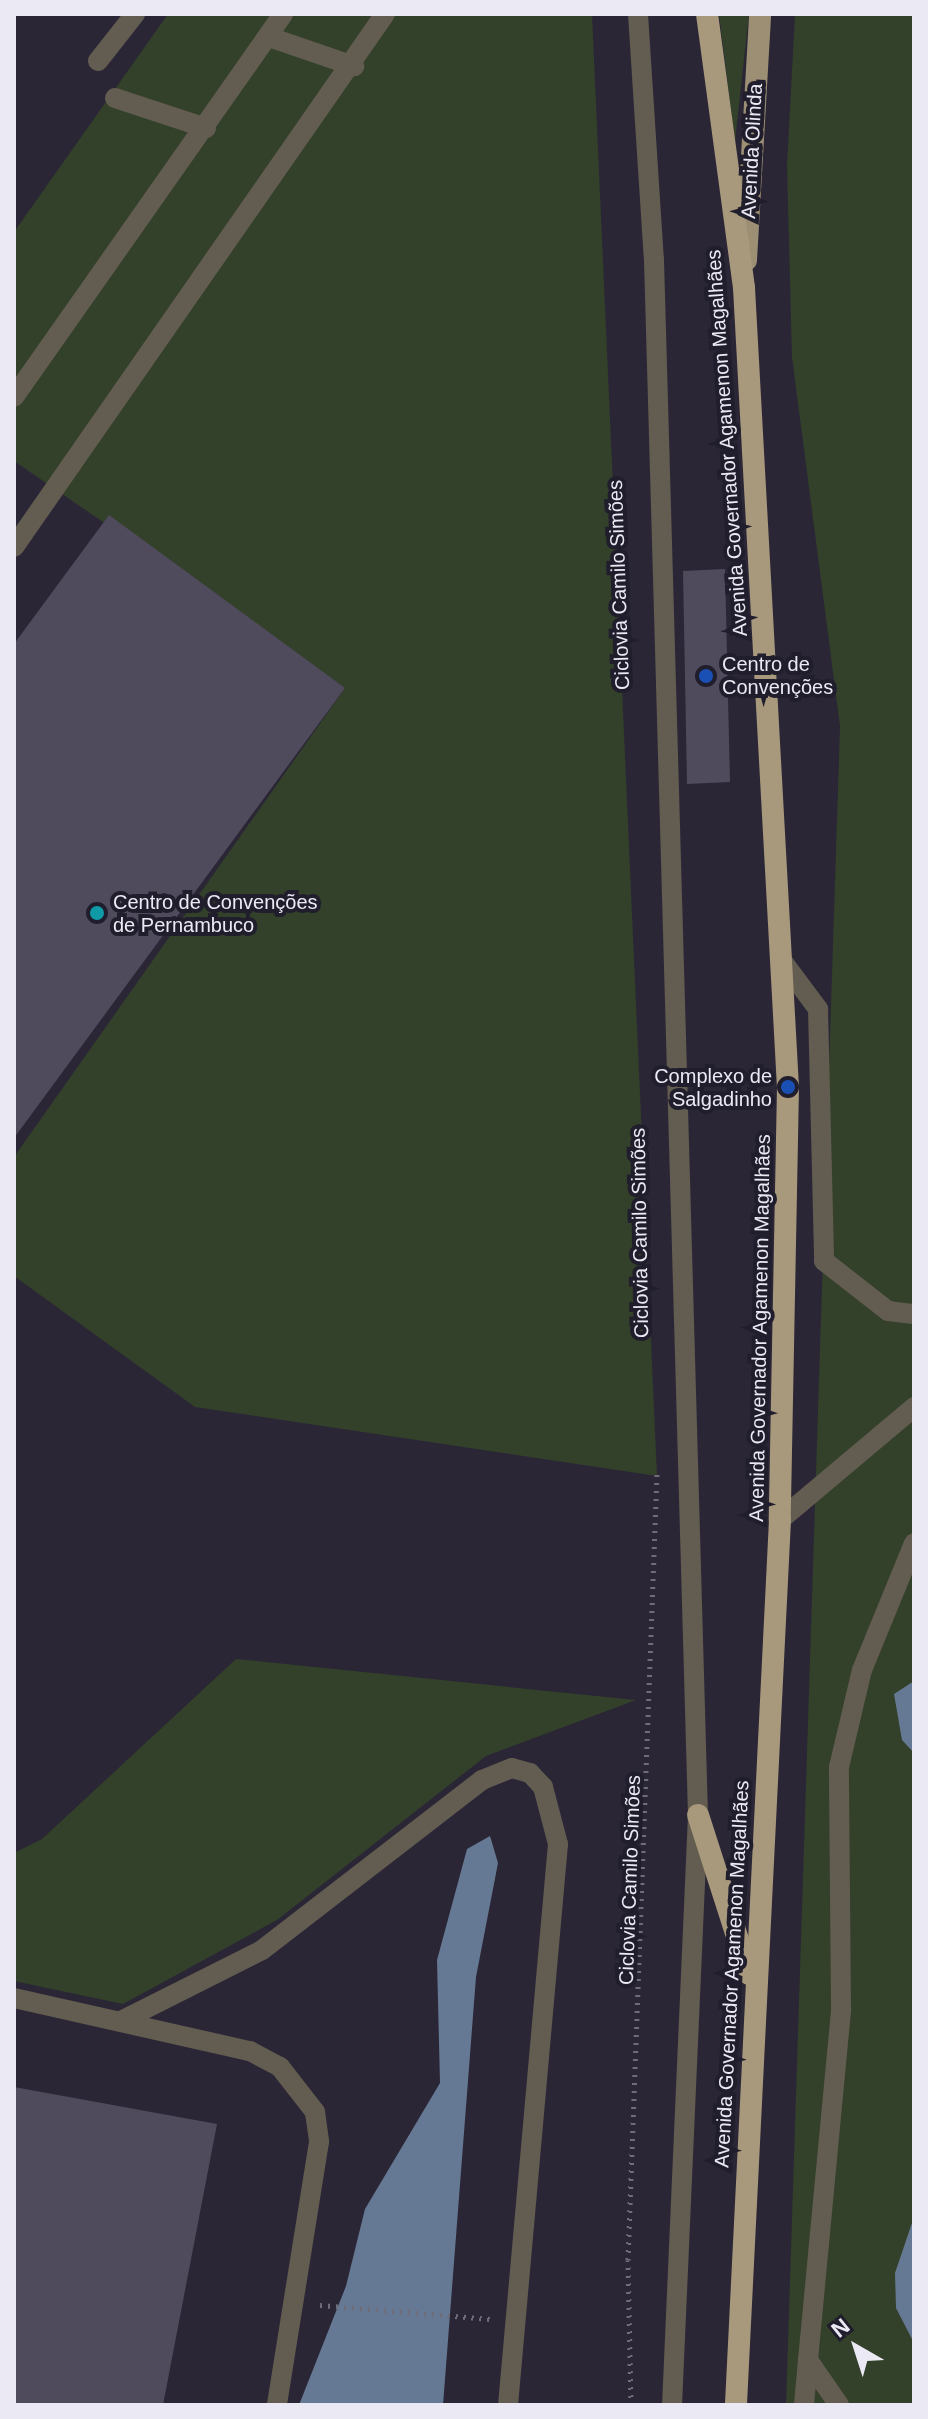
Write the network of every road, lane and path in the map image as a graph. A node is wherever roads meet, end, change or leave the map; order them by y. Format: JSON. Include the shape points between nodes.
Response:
{"nodes":[{"id":1,"x":135,"y":14,"type":"edge"},
{"id":2,"x":283,"y":14,"type":"edge"},
{"id":3,"x":385,"y":14,"type":"edge"},
{"id":4,"x":638,"y":14,"type":"edge"},
{"id":5,"x":707,"y":14,"type":"edge"},
{"id":6,"x":760,"y":14,"type":"edge"},
{"id":7,"x":272,"y":38,"type":"junction"},
{"id":8,"x":98,"y":61,"type":"dead end"},
{"id":9,"x":354,"y":66,"type":"junction"},
{"id":10,"x":115,"y":98,"type":"dead end"},
{"id":11,"x":206,"y":128,"type":"junction"},
{"id":12,"x":744,"y":288,"type":"junction"},
{"id":13,"x":14,"y":397,"type":"edge"},
{"id":14,"x":14,"y":547,"type":"edge"},
{"id":15,"x":783,"y":962,"type":"junction"},
{"id":16,"x":914,"y":1314,"type":"edge"},
{"id":17,"x":914,"y":1407,"type":"edge"},
{"id":18,"x":657,"y":1460,"type":"dead end"},
{"id":19,"x":780,"y":1520,"type":"junction"},
{"id":20,"x":914,"y":1543,"type":"edge"},
{"id":21,"x":698,"y":1815,"type":"junction"},
{"id":22,"x":754,"y":1988,"type":"junction"},
{"id":23,"x":14,"y":1998,"type":"edge"},
{"id":24,"x":123,"y":2020,"type":"junction"},
{"id":25,"x":309,"y":2304,"type":"dead end"},
{"id":26,"x":469,"y":2317,"type":"dead end"},
{"id":27,"x":808,"y":2360,"type":"junction"},
{"id":28,"x":277,"y":2405,"type":"edge"},
{"id":29,"x":508,"y":2405,"type":"edge"},
{"id":30,"x":631,"y":2405,"type":"edge"},
{"id":31,"x":672,"y":2405,"type":"edge"},
{"id":32,"x":736,"y":2405,"type":"edge"},
{"id":33,"x":804,"y":2405,"type":"edge"},
{"id":34,"x":839,"y":2405,"type":"edge"}],
"edges":[{"from":1,"to":8,"type":"lane"},
{"from":2,"to":7,"type":"lane"},
{"from":3,"to":9,"type":"lane"},
{"from":4,"to":21,"type":"lane","via":[[654,260]]},
{"from":5,"to":12,"type":"highway","name":"Avenida Governador Agamenon Magalhães"},
{"from":6,"to":12,"type":"main road","name":"Avenida Olinda"},
{"from":7,"to":9,"type":"lane"},
{"from":7,"to":11,"type":"lane"},
{"from":9,"to":14,"type":"lane"},
{"from":10,"to":11,"type":"lane"},
{"from":11,"to":13,"type":"lane"},
{"from":12,"to":15,"type":"highway","name":"Avenida Governador Agamenon Magalhães"},
{"from":15,"to":16,"type":"lane","via":[[818,1009],[824,1261],[888,1311]]},
{"from":15,"to":19,"type":"highway","name":"Avenida Governador Agamenon Magalhães","via":[[788,1087]]},
{"from":17,"to":19,"type":"lane"},
{"from":18,"to":30,"type":"path","name":"Ciclovia Camilo Simões","via":[[648,1883],[628,2260]]},
{"from":19,"to":22,"type":"highway","name":"Avenida Governador Agamenon Magalhães"},
{"from":20,"to":27,"type":"lane","via":[[862,1670],[839,1767],[841,2009]]},
{"from":21,"to":22,"type":"highway"},
{"from":21,"to":31,"type":"lane"},
{"from":22,"to":32,"type":"highway","name":"Avenida Governador Agamenon Magalhães"},
{"from":23,"to":24,"type":"lane"},
{"from":24,"to":28,"type":"lane","via":[[250,2051],[280,2067],[315,2112],[319,2142]]},
{"from":24,"to":29,"type":"lane","via":[[262,1950],[482,1780],[512,1768],[530,1773],[543,1787],[558,1844]]},
{"from":25,"to":26,"type":"path"},
{"from":27,"to":33,"type":"lane"},
{"from":27,"to":34,"type":"lane"}]}
